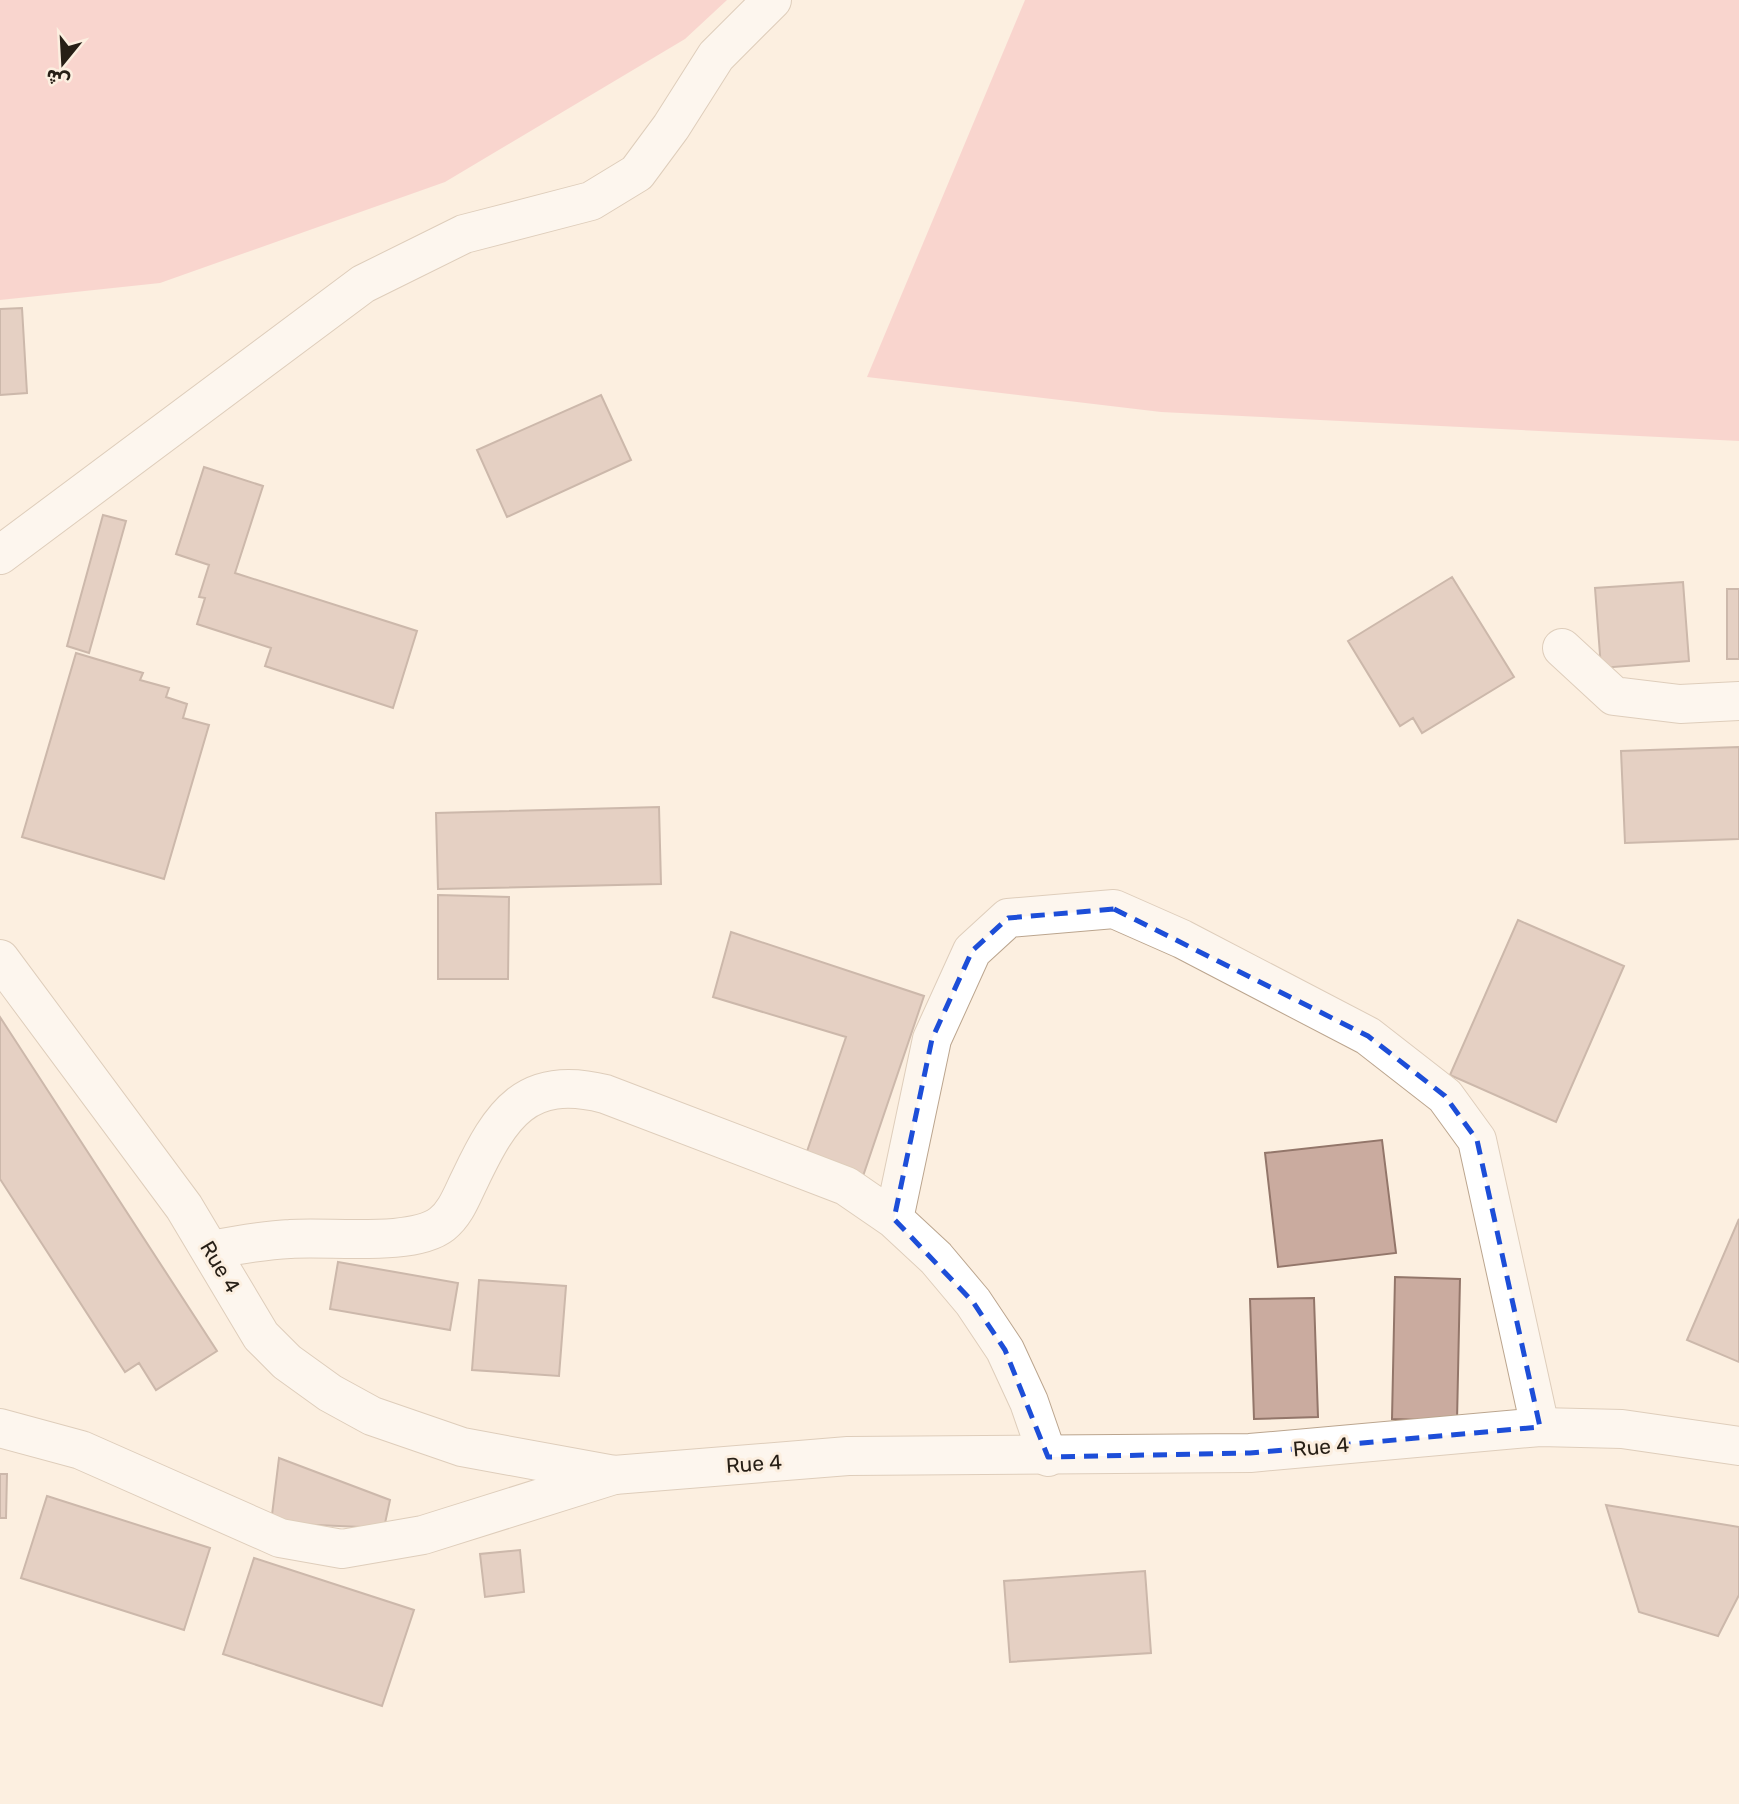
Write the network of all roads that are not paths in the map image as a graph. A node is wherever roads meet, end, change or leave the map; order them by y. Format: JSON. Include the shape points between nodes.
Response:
{"nodes":[{"id":1,"x":772,"y":0,"type":"edge"},
{"id":2,"x":0,"y":555,"type":"edge"},
{"id":3,"x":1562,"y":648,"type":"dead end"},
{"id":4,"x":1739,"y":701,"type":"edge"},
{"id":5,"x":0,"y":959,"type":"edge"},
{"id":6,"x":894,"y":1219,"type":"junction"},
{"id":7,"x":211,"y":1250,"type":"junction"},
{"id":8,"x":1540,"y":1427,"type":"junction"},
{"id":9,"x":0,"y":1428,"type":"edge"},
{"id":10,"x":1739,"y":1446,"type":"edge"},
{"id":11,"x":1048,"y":1457,"type":"junction"},
{"id":12,"x":614,"y":1475,"type":"junction"}],
"edges":[{"from":1,"to":2,"type":"street","via":[[716,56],[637,173],[591,201],[464,234],[363,284]]},
{"from":3,"to":4,"type":"street","via":[[1614,696],[1680,704]]},
{"from":5,"to":7,"type":"street","name":"Rue 4"},
{"from":6,"to":7,"type":"street","via":[[846,1186],[605,1094],[578,1087],[551,1088],[526,1099],[505,1116],[489,1138],[456,1208],[442,1224],[422,1235],[287,1239]]},
{"from":6,"to":8,"type":"street","via":[[932,1039],[971,951],[1008,918],[1114,909],[1368,1035],[1445,1096],[1476,1140]]},
{"from":6,"to":11,"type":"street","via":[[936,1258],[973,1302],[1004,1350]]},
{"from":7,"to":12,"type":"street","name":"Rue 4","via":[[261,1336],[330,1393],[372,1416],[463,1447]]},
{"from":8,"to":10,"type":"street","name":"Rue 4","via":[[1622,1429]]},
{"from":8,"to":11,"type":"street","name":"Rue 4","via":[[1250,1453]]},
{"from":9,"to":12,"type":"street","via":[[81,1450],[280,1538],[342,1549],[422,1535]]},
{"from":11,"to":12,"type":"street","name":"Rue 4","via":[[848,1457]]}]}
